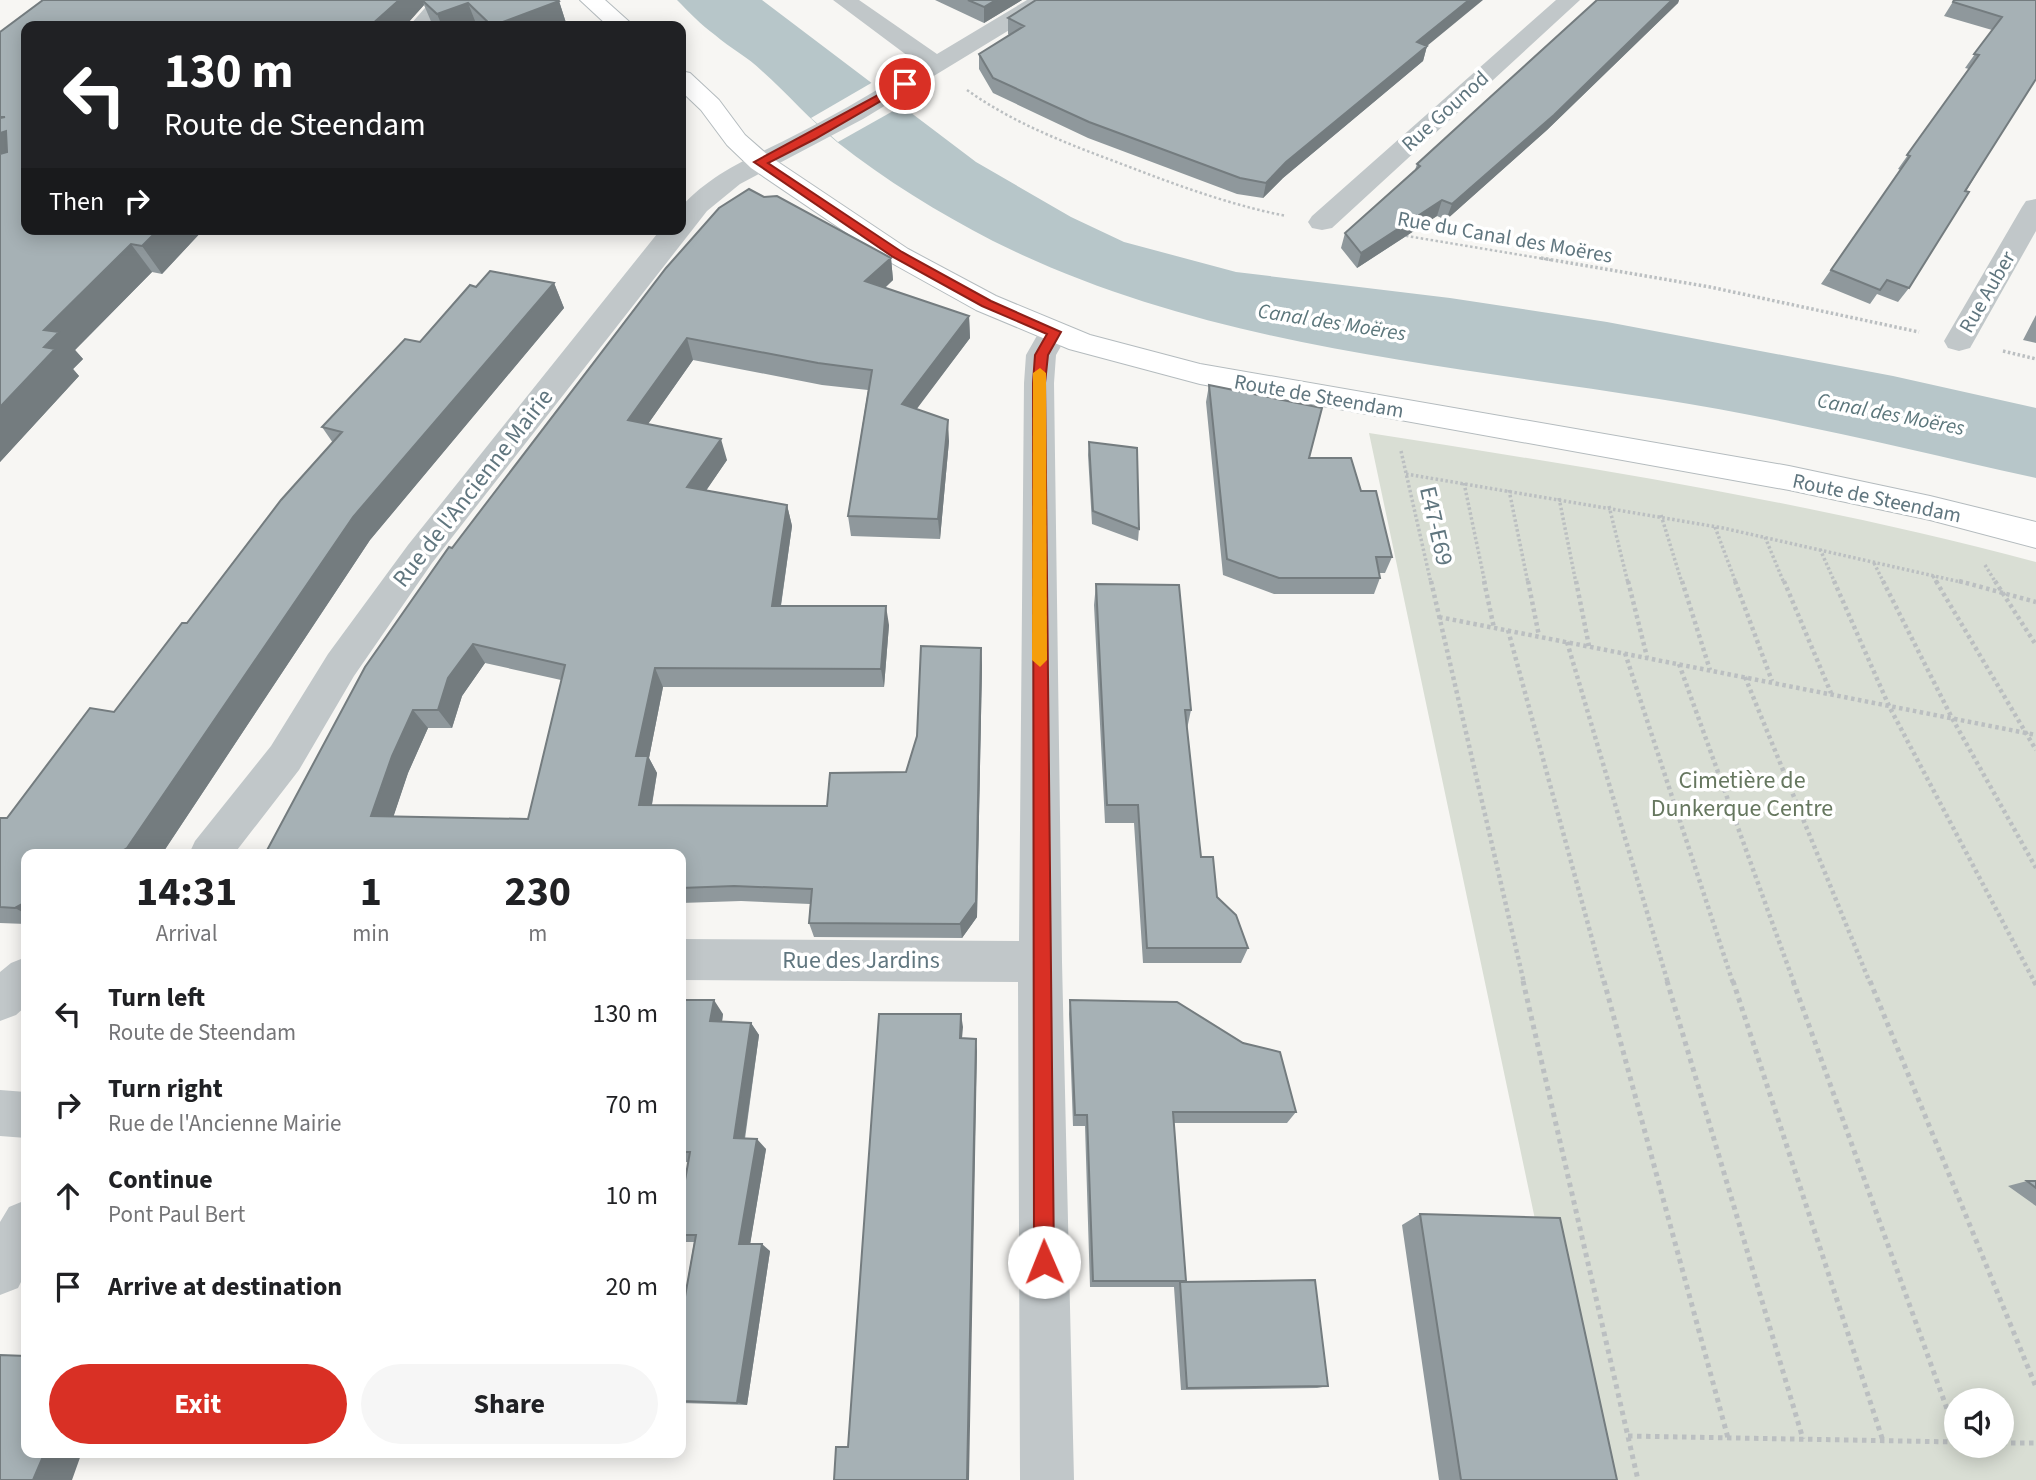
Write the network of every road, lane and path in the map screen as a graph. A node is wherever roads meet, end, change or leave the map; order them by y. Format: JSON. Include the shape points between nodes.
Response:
{"nodes":[{"id":1,"x":445,"y":0,"type":"edge"},
{"id":2,"x":591,"y":0,"type":"edge"},
{"id":3,"x":844,"y":0,"type":"edge"},
{"id":4,"x":1043,"y":0,"type":"edge"},
{"id":5,"x":1569,"y":0,"type":"edge"},
{"id":6,"x":425,"y":21,"type":"edge"},
{"id":7,"x":616,"y":21,"type":"edge"},
{"id":8,"x":936,"y":65,"type":"junction"},
{"id":9,"x":686,"y":82,"type":"edge"},
{"id":10,"x":984,"y":103,"type":"dead end"},
{"id":11,"x":760,"y":162,"type":"junction"},
{"id":12,"x":2036,"y":207,"type":"edge"},
{"id":13,"x":686,"y":217,"type":"edge"},
{"id":14,"x":1322,"y":222,"type":"junction"},
{"id":15,"x":671,"y":235,"type":"edge"},
{"id":16,"x":1054,"y":332,"type":"junction"},
{"id":17,"x":1959,"y":341,"type":"junction"},
{"id":18,"x":2036,"y":359,"type":"edge"},
{"id":19,"x":1399,"y":443,"type":"dead end"},
{"id":20,"x":1406,"y":474,"type":"junction"},
{"id":21,"x":1464,"y":483,"type":"junction"},
{"id":22,"x":1509,"y":490,"type":"junction"},
{"id":23,"x":1559,"y":498,"type":"junction"},
{"id":24,"x":1609,"y":506,"type":"junction"},
{"id":25,"x":1661,"y":515,"type":"junction"},
{"id":26,"x":1971,"y":518,"type":"junction"},
{"id":27,"x":1715,"y":527,"type":"junction"},
{"id":28,"x":2036,"y":535,"type":"edge"},
{"id":29,"x":1765,"y":537,"type":"junction"},
{"id":30,"x":1820,"y":549,"type":"junction"},
{"id":31,"x":1874,"y":562,"type":"junction"},
{"id":32,"x":1933,"y":576,"type":"junction"},
{"id":33,"x":2002,"y":592,"type":"junction"},
{"id":34,"x":2036,"y":602,"type":"edge"},
{"id":35,"x":1439,"y":617,"type":"junction"},
{"id":36,"x":1494,"y":628,"type":"junction"},
{"id":37,"x":1508,"y":630,"type":"junction"},
{"id":38,"x":1539,"y":636,"type":"junction"},
{"id":39,"x":1567,"y":642,"type":"junction"},
{"id":40,"x":2036,"y":645,"type":"edge"},
{"id":41,"x":1589,"y":646,"type":"junction"},
{"id":42,"x":1625,"y":653,"type":"junction"},
{"id":43,"x":1647,"y":657,"type":"junction"},
{"id":44,"x":1679,"y":664,"type":"junction"},
{"id":45,"x":1710,"y":670,"type":"junction"},
{"id":46,"x":1745,"y":677,"type":"junction"},
{"id":47,"x":1772,"y":682,"type":"junction"},
{"id":48,"x":1831,"y":694,"type":"junction"},
{"id":49,"x":1889,"y":706,"type":"junction"},
{"id":50,"x":1952,"y":718,"type":"junction"},
{"id":51,"x":2026,"y":733,"type":"junction"},
{"id":52,"x":2036,"y":735,"type":"edge"},
{"id":53,"x":2036,"y":750,"type":"edge"},
{"id":54,"x":285,"y":758,"type":"junction"},
{"id":55,"x":213,"y":849,"type":"edge"},
{"id":56,"x":245,"y":849,"type":"edge"},
{"id":57,"x":2036,"y":868,"type":"edge"},
{"id":58,"x":686,"y":959,"type":"edge"},
{"id":59,"x":1040,"y":962,"type":"junction"},
{"id":60,"x":21,"y":977,"type":"edge"},
{"id":61,"x":0,"y":979,"type":"edge"},
{"id":62,"x":21,"y":981,"type":"edge"},
{"id":63,"x":2036,"y":985,"type":"edge"},
{"id":64,"x":0,"y":1000,"type":"edge"},
{"id":65,"x":0,"y":1113,"type":"edge"},
{"id":66,"x":21,"y":1115,"type":"edge"},
{"id":67,"x":21,"y":1233,"type":"edge"},
{"id":68,"x":0,"y":1270,"type":"edge"},
{"id":69,"x":2036,"y":1387,"type":"edge"},
{"id":70,"x":1944,"y":1401,"type":"edge"},
{"id":71,"x":1628,"y":1436,"type":"junction"},
{"id":72,"x":1728,"y":1438,"type":"junction"},
{"id":73,"x":1803,"y":1439,"type":"junction"},
{"id":74,"x":1883,"y":1441,"type":"junction"},
{"id":75,"x":1944,"y":1442,"type":"edge"},
{"id":76,"x":2014,"y":1443,"type":"edge"},
{"id":77,"x":2036,"y":1443,"type":"edge"},
{"id":78,"x":1047,"y":1480,"type":"edge"},
{"id":79,"x":1638,"y":1480,"type":"edge"}],
"edges":[{"from":1,"to":6,"type":"street"},
{"from":2,"to":7,"type":"street"},
{"from":3,"to":8,"type":"street"},
{"from":4,"to":8,"type":"street"},
{"from":5,"to":14,"type":"street","name":"Rue Gounod"},
{"from":8,"to":11,"type":"street"},
{"from":9,"to":11,"type":"street","name":"Route de Steendam"},
{"from":10,"to":14,"type":"path","name":"Rue du Canal des Moëres","via":[[1065,143],[1220,201]]},
{"from":11,"to":13,"type":"street","via":[[719,184]]},
{"from":11,"to":16,"type":"street","name":"Route de Steendam","via":[[939,279]]},
{"from":12,"to":17,"type":"street","name":"Rue Auber"},
{"from":14,"to":17,"type":"path","name":"Rue du Canal des Moëres","via":[[1710,287]]},
{"from":15,"to":54,"type":"street","name":"Rue de l'Ancienne Mairie","via":[[421,554],[341,665]]},
{"from":16,"to":26,"type":"street","name":"Route de Steendam","via":[[1129,357],[1212,377],[1778,476]]},
{"from":16,"to":59,"type":"street","via":[[1041,355],[1039,383]]},
{"from":17,"to":18,"type":"path","name":"Rue du Canal des Moëres"},
{"from":19,"to":20,"type":"path","name":"E47-E69"},
{"from":20,"to":21,"type":"path"},
{"from":20,"to":35,"type":"path","name":"E47-E69"},
{"from":21,"to":22,"type":"path"},
{"from":21,"to":36,"type":"path"},
{"from":22,"to":23,"type":"path"},
{"from":22,"to":38,"type":"path"},
{"from":23,"to":24,"type":"path"},
{"from":23,"to":41,"type":"path"},
{"from":24,"to":25,"type":"path"},
{"from":24,"to":43,"type":"path"},
{"from":25,"to":27,"type":"path"},
{"from":25,"to":45,"type":"path"},
{"from":26,"to":28,"type":"street","name":"Route de Steendam"},
{"from":26,"to":33,"type":"path","via":[[1978,555]]},
{"from":27,"to":29,"type":"path"},
{"from":27,"to":47,"type":"path"},
{"from":29,"to":30,"type":"path"},
{"from":29,"to":48,"type":"path"},
{"from":30,"to":31,"type":"path"},
{"from":30,"to":49,"type":"path"},
{"from":31,"to":32,"type":"path"},
{"from":31,"to":50,"type":"path"},
{"from":32,"to":33,"type":"path"},
{"from":32,"to":51,"type":"path"},
{"from":33,"to":34,"type":"path"},
{"from":33,"to":40,"type":"path"},
{"from":35,"to":36,"type":"path"},
{"from":35,"to":71,"type":"path","name":"E47-E69"},
{"from":36,"to":37,"type":"path"},
{"from":37,"to":38,"type":"path"},
{"from":37,"to":72,"type":"path"},
{"from":38,"to":39,"type":"path"},
{"from":39,"to":41,"type":"path"},
{"from":39,"to":73,"type":"path"},
{"from":41,"to":42,"type":"path"},
{"from":42,"to":43,"type":"path"},
{"from":42,"to":74,"type":"path"},
{"from":43,"to":44,"type":"path"},
{"from":44,"to":45,"type":"path"},
{"from":44,"to":70,"type":"path"},
{"from":45,"to":46,"type":"path"},
{"from":46,"to":47,"type":"path"},
{"from":46,"to":69,"type":"path"},
{"from":47,"to":48,"type":"path"},
{"from":48,"to":49,"type":"path"},
{"from":49,"to":50,"type":"path"},
{"from":49,"to":63,"type":"path"},
{"from":50,"to":51,"type":"path"},
{"from":50,"to":57,"type":"path"},
{"from":51,"to":52,"type":"path"},
{"from":51,"to":53,"type":"path"},
{"from":54,"to":55,"type":"street","name":"Rue de l'Ancienne Mairie"},
{"from":54,"to":56,"type":"street","name":"Rue de l'Ancienne Mairie"},
{"from":58,"to":59,"type":"street","name":"Rue des Jardins"},
{"from":59,"to":78,"type":"street"},
{"from":60,"to":61,"type":"street"},
{"from":62,"to":64,"type":"street"},
{"from":65,"to":66,"type":"street"},
{"from":67,"to":68,"type":"street"},
{"from":71,"to":72,"type":"path"},
{"from":71,"to":79,"type":"path","name":"E47-E69"},
{"from":72,"to":73,"type":"path"},
{"from":73,"to":74,"type":"path"},
{"from":74,"to":75,"type":"path"},
{"from":76,"to":77,"type":"path"}]}
